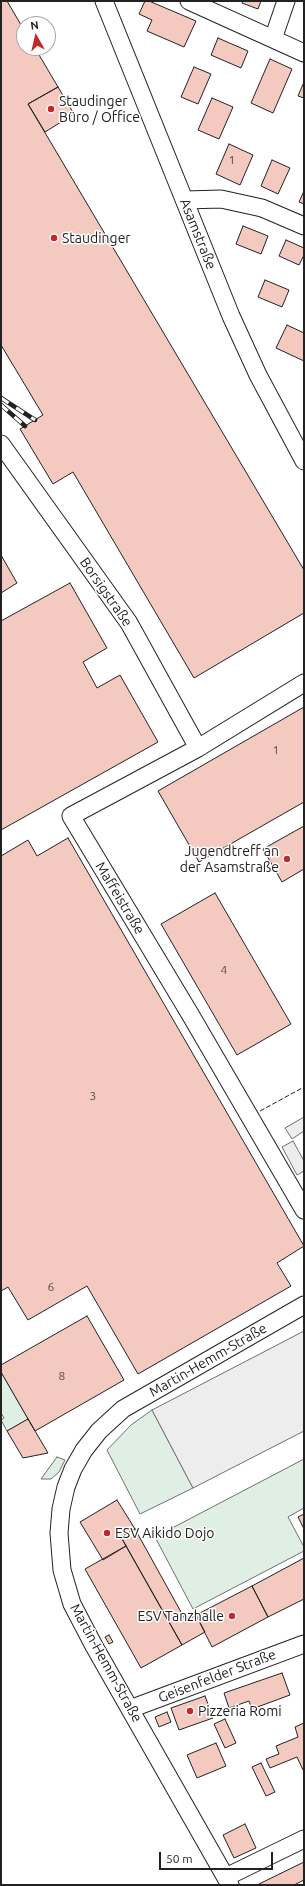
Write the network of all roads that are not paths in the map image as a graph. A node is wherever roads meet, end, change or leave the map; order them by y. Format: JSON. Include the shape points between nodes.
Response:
{"nodes":[{"id":1,"x":104,"y":1,"type":"edge"},
{"id":2,"x":189,"y":1,"type":"edge"},
{"id":3,"x":286,"y":1,"type":"edge"},
{"id":4,"x":273,"y":39,"type":"junction"},
{"id":5,"x":304,"y":53,"type":"edge"},
{"id":6,"x":185,"y":200,"type":"junction"},
{"id":7,"x":304,"y":226,"type":"edge"},
{"id":8,"x":1,"y":444,"type":"edge"},
{"id":9,"x":299,"y":447,"type":"edge"},
{"id":10,"x":304,"y":461,"type":"edge"},
{"id":11,"x":304,"y":683,"type":"edge"},
{"id":12,"x":198,"y":748,"type":"junction"},
{"id":13,"x":304,"y":1210,"type":"edge"},
{"id":14,"x":304,"y":1305,"type":"edge"},
{"id":15,"x":304,"y":1644,"type":"edge"},
{"id":16,"x":130,"y":1709,"type":"junction"},
{"id":17,"x":304,"y":1839,"type":"edge"},
{"id":18,"x":228,"y":1881,"type":"edge"}],
"edges":[{"from":1,"to":6,"type":"street","name":"Asamstraße"},
{"from":2,"to":4,"type":"street"},
{"from":3,"to":4,"type":"street"},
{"from":4,"to":5,"type":"street"},
{"from":6,"to":7,"type":"street","via":[[221,199],[262,208]]},
{"from":6,"to":9,"type":"street","name":"Asamstraße","via":[[231,316]]},
{"from":8,"to":12,"type":"street","name":"Borsigstraße","via":[[129,624]]},
{"from":9,"to":10,"type":"street","name":"Asamstraße"},
{"from":11,"to":12,"type":"street","name":"Maffeistraße"},
{"from":12,"to":13,"type":"street","name":"Maffeistraße","via":[[71,816]]},
{"from":14,"to":16,"type":"street","name":"Martin-Hemm-Straße","via":[[123,1409],[99,1431],[73,1469],[61,1509],[59,1533],[62,1570],[79,1619]]},
{"from":15,"to":16,"type":"street","name":"Geisenfelder Straße"},
{"from":16,"to":18,"type":"street","name":"Martin-Hemm-Straße"},
{"from":17,"to":18,"type":"street"}]}
